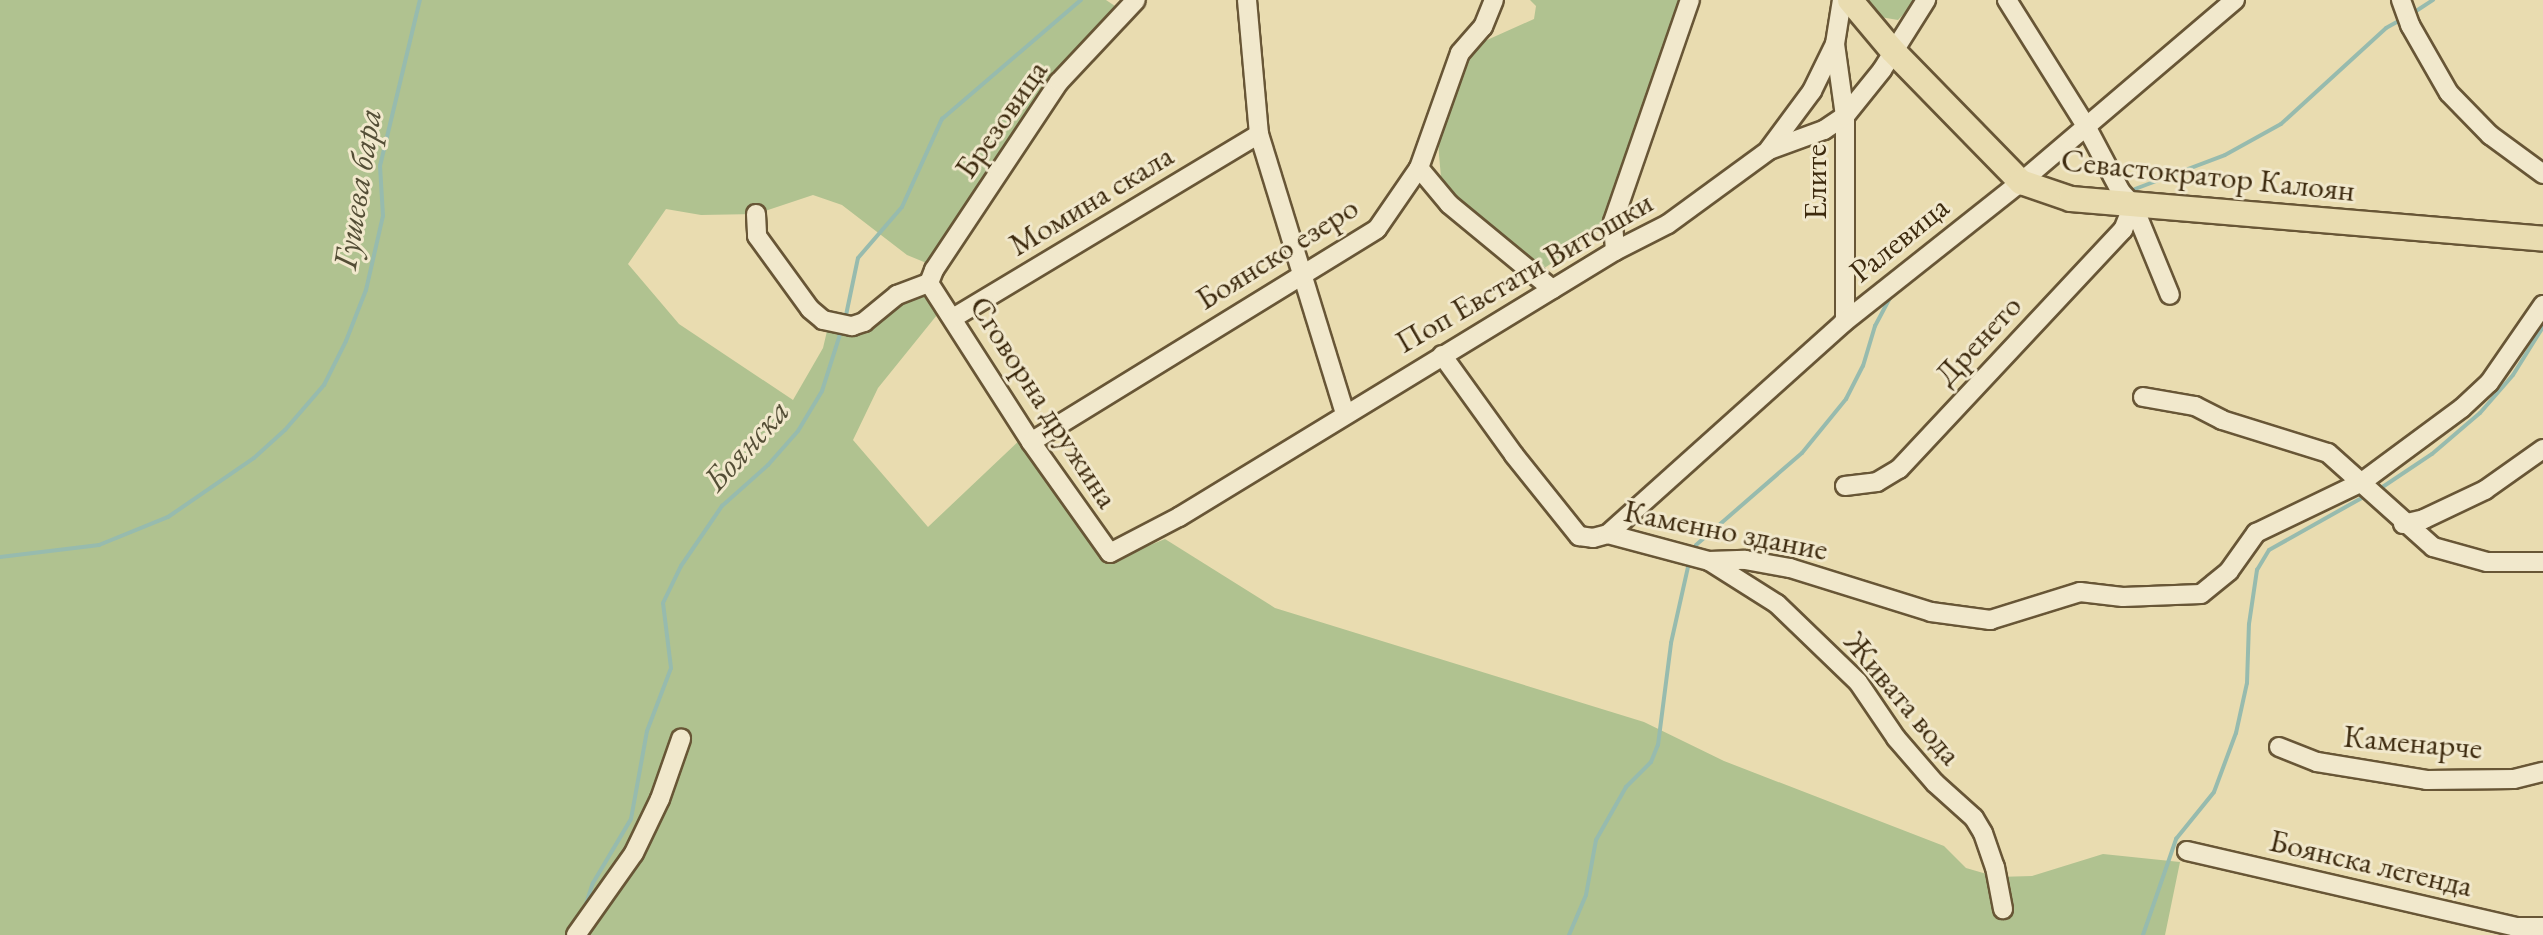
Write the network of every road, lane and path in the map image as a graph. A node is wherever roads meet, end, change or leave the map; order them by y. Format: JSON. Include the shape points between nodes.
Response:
{"nodes":[{"id":1,"x":1136,"y":0,"type":"edge"},
{"id":2,"x":1247,"y":0,"type":"edge"},
{"id":3,"x":1494,"y":0,"type":"edge"},
{"id":4,"x":1690,"y":0,"type":"edge"},
{"id":5,"x":1842,"y":0,"type":"edge"},
{"id":6,"x":1850,"y":0,"type":"edge"},
{"id":7,"x":1926,"y":0,"type":"edge"},
{"id":8,"x":2007,"y":0,"type":"edge"},
{"id":9,"x":2235,"y":0,"type":"edge"},
{"id":10,"x":2405,"y":12,"type":"edge"},
{"id":11,"x":1835,"y":44,"type":"junction"},
{"id":12,"x":1892,"y":50,"type":"junction"},
{"id":13,"x":1845,"y":116,"type":"junction"},
{"id":14,"x":2086,"y":126,"type":"junction"},
{"id":15,"x":1259,"y":134,"type":"junction"},
{"id":16,"x":1769,"y":150,"type":"junction"},
{"id":17,"x":1419,"y":168,"type":"junction"},
{"id":18,"x":2543,"y":174,"type":"edge"},
{"id":19,"x":2021,"y":182,"type":"junction"},
{"id":20,"x":2133,"y":205,"type":"junction"},
{"id":21,"x":756,"y":214,"type":"dead end"},
{"id":22,"x":2543,"y":239,"type":"edge"},
{"id":23,"x":1615,"y":251,"type":"junction"},
{"id":24,"x":1304,"y":274,"type":"junction"},
{"id":25,"x":929,"y":283,"type":"junction"},
{"id":26,"x":1552,"y":289,"type":"junction"},
{"id":27,"x":2170,"y":295,"type":"dead end"},
{"id":28,"x":2543,"y":305,"type":"edge"},
{"id":29,"x":953,"y":318,"type":"junction"},
{"id":30,"x":1845,"y":321,"type":"junction"},
{"id":31,"x":1442,"y":355,"type":"junction"},
{"id":32,"x":2143,"y":397,"type":"dead end"},
{"id":33,"x":1345,"y":413,"type":"junction"},
{"id":34,"x":1031,"y":442,"type":"junction"},
{"id":35,"x":2543,"y":449,"type":"edge"},
{"id":36,"x":2362,"y":482,"type":"junction"},
{"id":37,"x":1845,"y":486,"type":"dead end"},
{"id":38,"x":2403,"y":524,"type":"junction"},
{"id":39,"x":1608,"y":534,"type":"junction"},
{"id":40,"x":1110,"y":553,"type":"joint"},
{"id":41,"x":1709,"y":561,"type":"junction"},
{"id":42,"x":2543,"y":562,"type":"edge"},
{"id":43,"x":681,"y":739,"type":"dead end"},
{"id":44,"x":2279,"y":747,"type":"dead end"},
{"id":45,"x":2543,"y":772,"type":"edge"},
{"id":46,"x":2187,"y":851,"type":"dead end"},
{"id":47,"x":2003,"y":909,"type":"dead end"},
{"id":48,"x":2542,"y":931,"type":"edge"},
{"id":49,"x":576,"y":935,"type":"edge"}],
"edges":[{"from":1,"to":25,"type":"street","name":"Брезовица","via":[[1059,82]]},
{"from":2,"to":15,"type":"street"},
{"from":3,"to":17,"type":"street","name":"Боянско езеро","via":[[1483,27],[1460,53]]},
{"from":4,"to":23,"type":"street","via":[[1613,222]]},
{"from":5,"to":11,"type":"street"},
{"from":6,"to":12,"type":"main road","name":"Севастократор Калоян"},
{"from":7,"to":12,"type":"street","name":"Поп Евстати Витошки"},
{"from":8,"to":14,"type":"street"},
{"from":9,"to":14,"type":"street","name":"Ралевица"},
{"from":10,"to":18,"type":"street","via":[[2449,93],[2490,135]]},
{"from":11,"to":13,"type":"street","name":"Елите"},
{"from":11,"to":16,"type":"street","via":[[1812,91]]},
{"from":12,"to":13,"type":"street","name":"Поп Евстати Витошки"},
{"from":12,"to":19,"type":"main road","name":"Севастократор Калоян"},
{"from":13,"to":16,"type":"street","name":"Поп Евстати Витошки","via":[[1824,130]]},
{"from":13,"to":30,"type":"street","name":"Елите"},
{"from":14,"to":19,"type":"street","name":"Ралевица"},
{"from":14,"to":20,"type":"street"},
{"from":15,"to":24,"type":"street"},
{"from":15,"to":29,"type":"street","name":"Момина скала"},
{"from":16,"to":23,"type":"street","name":"Поп Евстати Витошки","via":[[1668,224]]},
{"from":17,"to":24,"type":"street","name":"Боянско езеро","via":[[1377,229]]},
{"from":17,"to":26,"type":"street","via":[[1449,204]]},
{"from":19,"to":20,"type":"main road","name":"Севастократор Калоян","via":[[2071,199]]},
{"from":19,"to":30,"type":"street","name":"Ралевица"},
{"from":20,"to":22,"type":"main road","name":"Севастократор Калоян"},
{"from":20,"to":27,"type":"street"},
{"from":20,"to":37,"type":"street","name":"Дренето","via":[[2123,230],[1899,469],[1877,482]]},
{"from":21,"to":25,"type":"street","via":[[757,236],[823,320],[852,326],[864,322],[897,295]]},
{"from":23,"to":26,"type":"street","name":"Поп Евстати Витошки"},
{"from":24,"to":33,"type":"street"},
{"from":24,"to":34,"type":"street","name":"Боянско езеро"},
{"from":25,"to":29,"type":"street","name":"Сговорна дружина"},
{"from":26,"to":31,"type":"street","name":"Поп Евстати Витошки"},
{"from":28,"to":36,"type":"street","via":[[2489,383]]},
{"from":29,"to":34,"type":"street","name":"Сговорна дружина"},
{"from":30,"to":39,"type":"street","name":"Ралевица"},
{"from":31,"to":33,"type":"street","name":"Поп Евстати Витошки"},
{"from":31,"to":39,"type":"street","name":"Каменно здание","via":[[1575,533],[1593,538]]},
{"from":32,"to":36,"type":"street","via":[[2195,406],[2222,420],[2313,446]]},
{"from":33,"to":40,"type":"street","name":"Поп Евстати Витошки","via":[[1179,517]]},
{"from":34,"to":40,"type":"street","name":"Сговорна дружина"},
{"from":35,"to":38,"type":"street","via":[[2485,490]]},
{"from":36,"to":38,"type":"street"},
{"from":36,"to":41,"type":"street","name":"Каменно здание","via":[[2256,533],[2229,571],[2201,594],[2123,597],[2080,592],[1990,620],[1931,612],[1790,568],[1745,560]]},
{"from":38,"to":42,"type":"street","via":[[2446,552],[2487,562]]},
{"from":39,"to":41,"type":"street","name":"Каменно здание"},
{"from":41,"to":47,"type":"street","name":"Живата вода","via":[[1777,604],[1858,682],[1935,783],[1974,818],[1995,867]]},
{"from":43,"to":49,"type":"street","via":[[634,853]]},
{"from":44,"to":45,"type":"street","name":"Каменарче","via":[[2317,762],[2427,780],[2514,779]]},
{"from":46,"to":48,"type":"street","name":"Боянска легенда"}]}
